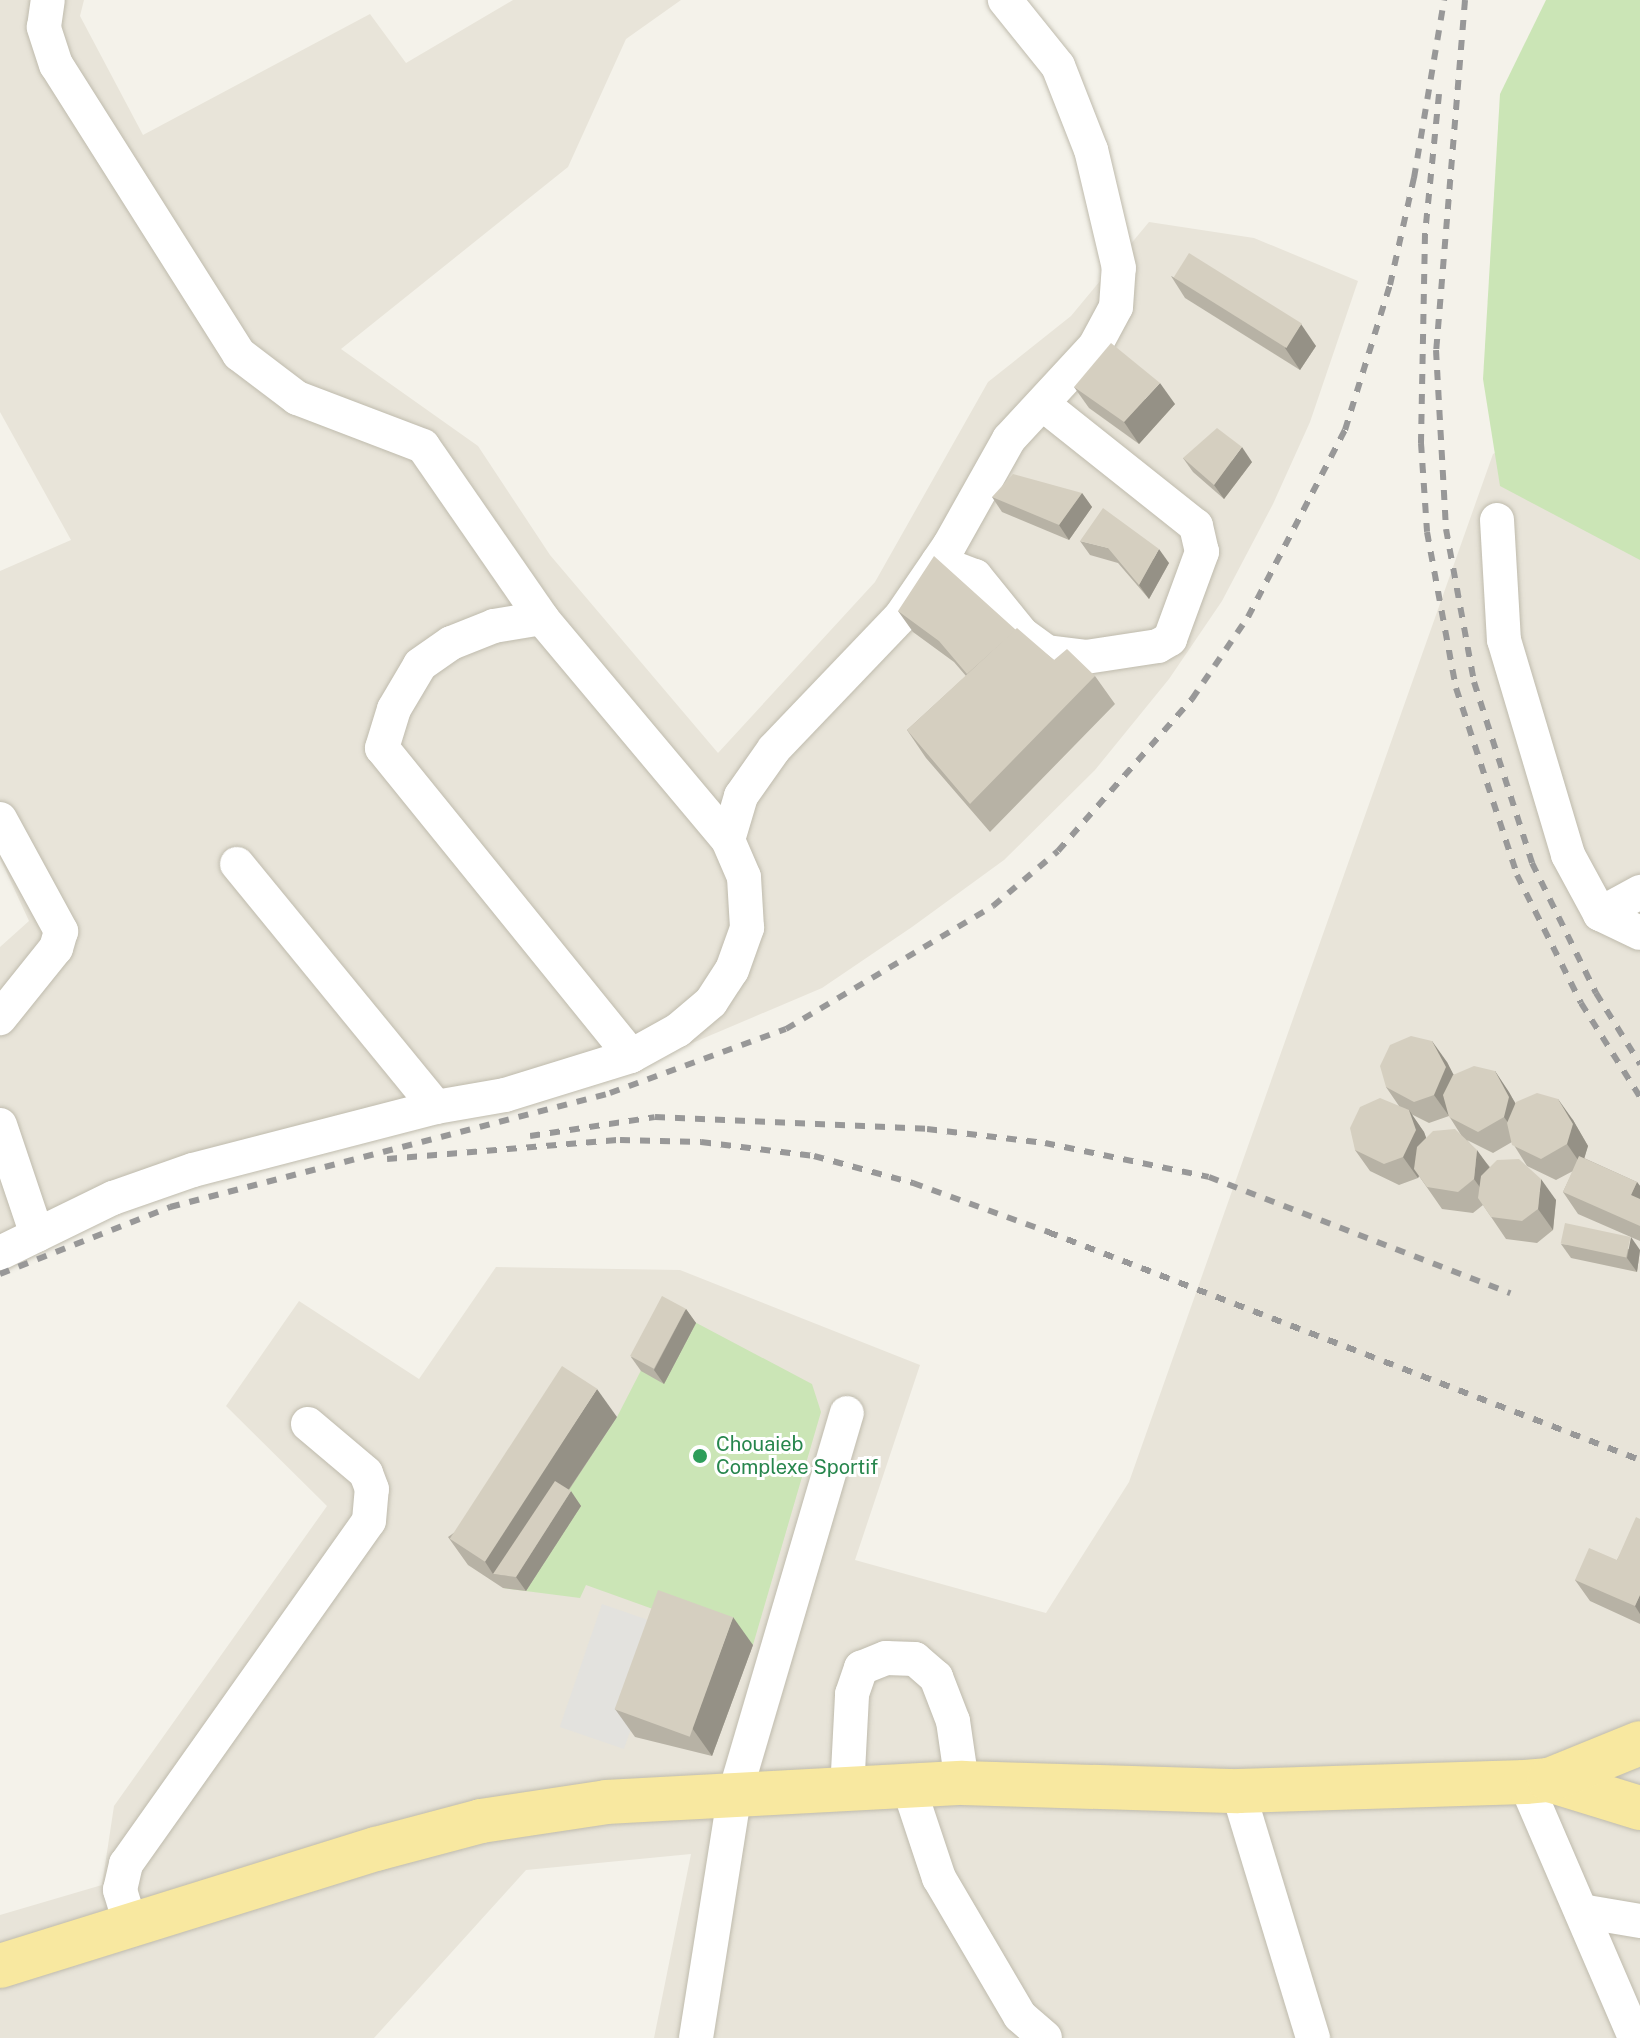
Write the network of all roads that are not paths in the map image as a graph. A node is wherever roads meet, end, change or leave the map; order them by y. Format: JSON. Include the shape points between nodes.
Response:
{"nodes":[{"id":1,"x":1005,"y":0,"type":"edge"},
{"id":2,"x":44,"y":5,"type":"edge"},
{"id":3,"x":1044,"y":405,"type":"junction"},
{"id":4,"x":1497,"y":520,"type":"dead end"},
{"id":5,"x":938,"y":562,"type":"junction"},
{"id":6,"x":542,"y":618,"type":"junction"},
{"id":7,"x":0,"y":819,"type":"edge"},
{"id":8,"x":728,"y":840,"type":"junction"},
{"id":9,"x":237,"y":864,"type":"dead end"},
{"id":10,"x":1640,"y":892,"type":"edge"},
{"id":11,"x":1600,"y":914,"type":"junction"},
{"id":12,"x":1640,"y":933,"type":"edge"},
{"id":13,"x":0,"y":1018,"type":"edge"},
{"id":14,"x":631,"y":1056,"type":"junction"},
{"id":15,"x":436,"y":1107,"type":"junction"},
{"id":16,"x":0,"y":1125,"type":"edge"},
{"id":17,"x":37,"y":1235,"type":"junction"},
{"id":18,"x":0,"y":1253,"type":"edge"},
{"id":19,"x":847,"y":1413,"type":"dead end"},
{"id":20,"x":308,"y":1424,"type":"dead end"},
{"id":21,"x":1640,"y":1743,"type":"edge"},
{"id":22,"x":1640,"y":1754,"type":"edge"},
{"id":23,"x":1537,"y":1781,"type":"junction"},
{"id":24,"x":962,"y":1783,"type":"junction"},
{"id":25,"x":909,"y":1788,"type":"junction"},
{"id":26,"x":847,"y":1791,"type":"junction"},
{"id":27,"x":1238,"y":1791,"type":"junction"},
{"id":28,"x":735,"y":1793,"type":"junction"},
{"id":29,"x":1640,"y":1794,"type":"edge"},
{"id":30,"x":1640,"y":1808,"type":"edge"},
{"id":31,"x":1581,"y":1911,"type":"junction"},
{"id":32,"x":1640,"y":1921,"type":"edge"},
{"id":33,"x":131,"y":1926,"type":"junction"},
{"id":34,"x":0,"y":1966,"type":"edge"},
{"id":35,"x":1026,"y":2031,"type":"edge"},
{"id":36,"x":696,"y":2038,"type":"edge"},
{"id":37,"x":1313,"y":2038,"type":"edge"},
{"id":38,"x":1635,"y":2038,"type":"edge"}],
"edges":[{"from":1,"to":3,"type":"street","via":[[1041,41],[1071,97],[1091,150],[1119,268],[1116,307],[1095,346]]},
{"from":2,"to":6,"type":"street","via":[[56,65],[239,354],[297,398],[423,446]]},
{"from":3,"to":5,"type":"street","via":[[1009,439]]},
{"from":3,"to":5,"type":"street","via":[[1196,526],[1202,552],[1170,639],[1158,646],[1086,657],[1047,652],[1022,634],[975,576]]},
{"from":4,"to":11,"type":"street","via":[[1504,640],[1568,855]]},
{"from":5,"to":8,"type":"street","via":[[901,616],[774,749],[741,796]]},
{"from":6,"to":8,"type":"street"},
{"from":6,"to":14,"type":"street","via":[[494,626],[451,643],[420,665],[394,709],[382,748]]},
{"from":7,"to":13,"type":"street","via":[[61,931],[56,948]]},
{"from":8,"to":14,"type":"street","via":[[744,877],[747,928],[732,970],[711,1002],[689,1021]]},
{"from":9,"to":15,"type":"street"},
{"from":10,"to":11,"type":"street"},
{"from":11,"to":12,"type":"street"},
{"from":14,"to":15,"type":"street","via":[[505,1095]]},
{"from":15,"to":17,"type":"street","via":[[193,1170],[113,1198]]},
{"from":16,"to":17,"type":"street"},
{"from":17,"to":18,"type":"street"},
{"from":19,"to":28,"type":"street"},
{"from":20,"to":33,"type":"street","via":[[366,1473],[372,1489],[369,1521],[126,1864],[120,1890]]},
{"from":21,"to":23,"type":"main road"},
{"from":22,"to":29,"type":"main road"},
{"from":23,"to":27,"type":"main road"},
{"from":23,"to":30,"type":"main road"},
{"from":23,"to":31,"type":"street"},
{"from":24,"to":25,"type":"main road"},
{"from":24,"to":26,"type":"street","via":[[953,1721],[936,1677],[915,1659],[886,1658],[861,1668],[852,1694]]},
{"from":24,"to":27,"type":"main road"},
{"from":25,"to":26,"type":"main road"},
{"from":25,"to":35,"type":"street","via":[[939,1878]]},
{"from":26,"to":28,"type":"main road"},
{"from":27,"to":37,"type":"street"},
{"from":28,"to":33,"type":"main road","via":[[606,1802],[481,1821]]},
{"from":28,"to":36,"type":"street"},
{"from":31,"to":32,"type":"street"},
{"from":31,"to":38,"type":"street"},
{"from":33,"to":34,"type":"main road"}]}
